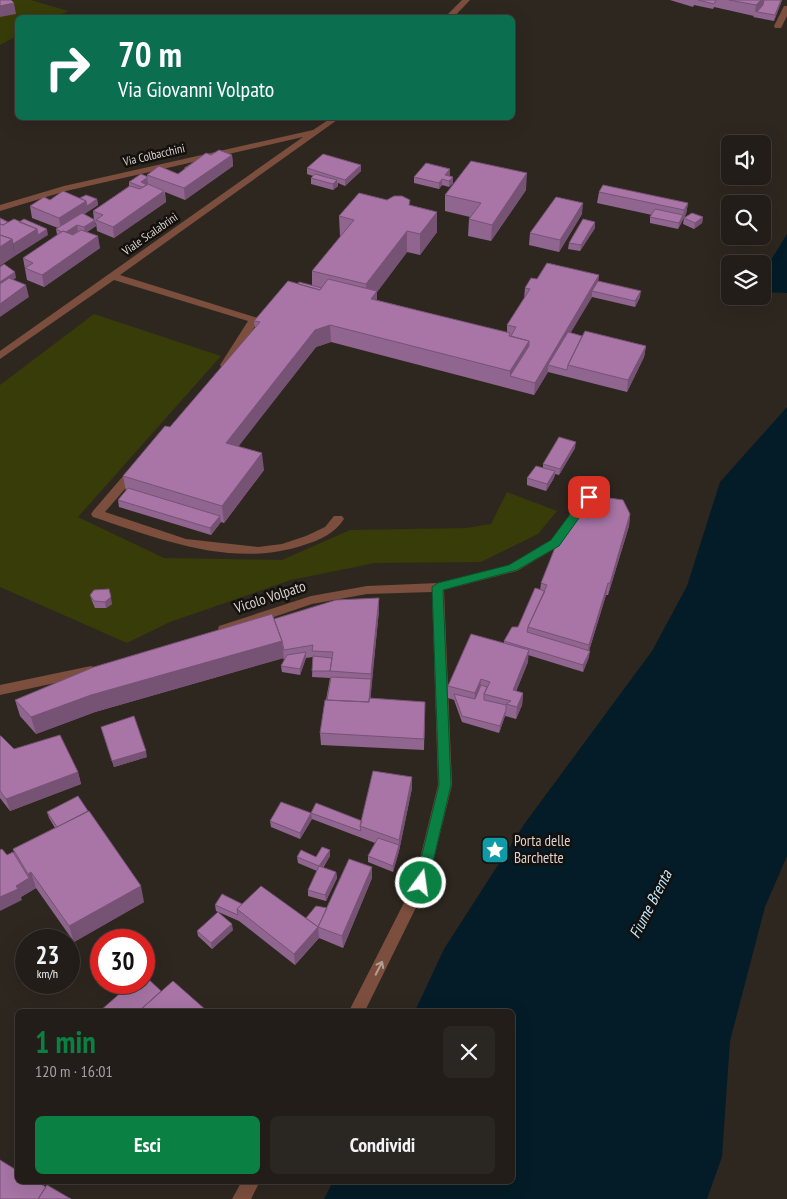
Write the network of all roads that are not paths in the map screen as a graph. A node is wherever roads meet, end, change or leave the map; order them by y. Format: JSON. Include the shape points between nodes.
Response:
{"nodes":[{"id":1,"x":466,"y":0,"type":"edge"},
{"id":2,"x":787,"y":8,"type":"edge"},
{"id":3,"x":451,"y":15,"type":"edge"},
{"id":4,"x":778,"y":26,"type":"dead end"},
{"id":5,"x":333,"y":120,"type":"edge"},
{"id":6,"x":316,"y":133,"type":"junction"},
{"id":7,"x":0,"y":208,"type":"edge"},
{"id":8,"x":112,"y":276,"type":"junction"},
{"id":9,"x":0,"y":356,"type":"edge"},
{"id":10,"x":218,"y":373,"type":"edge"},
{"id":11,"x":142,"y":462,"type":"edge"},
{"id":12,"x":589,"y":497,"type":"dead end"},
{"id":13,"x":338,"y":519,"type":"dead end"},
{"id":14,"x":438,"y":587,"type":"junction"},
{"id":15,"x":210,"y":634,"type":"edge"},
{"id":16,"x":100,"y":669,"type":"edge"},
{"id":17,"x":0,"y":690,"type":"edge"},
{"id":18,"x":358,"y":1009,"type":"edge"},
{"id":19,"x":250,"y":1184,"type":"edge"},
{"id":20,"x":241,"y":1199,"type":"edge"}],
"edges":[{"from":1,"to":3,"type":"street"},
{"from":2,"to":4,"type":"street"},
{"from":5,"to":6,"type":"street","name":"Viale Scalabrini"},
{"from":6,"to":7,"type":"street","name":"Via Colbacchini","via":[[74,187]]},
{"from":6,"to":8,"type":"street","name":"Viale Scalabrini"},
{"from":8,"to":9,"type":"street","name":"Viale Scalabrini"},
{"from":8,"to":10,"type":"street","via":[[254,320]]},
{"from":11,"to":13,"type":"street","via":[[97,514],[185,543],[258,550],[283,548],[310,539],[329,530]]},
{"from":12,"to":14,"type":"street","name":"Vicolo Volpato","via":[[555,543],[513,568]]},
{"from":14,"to":15,"type":"street","name":"Vicolo Volpato","via":[[367,590],[311,600]]},
{"from":18,"to":14,"type":"street","one_way":true,"via":[[421,883],[445,785]]},
{"from":16,"to":17,"type":"street"},
{"from":19,"to":20,"type":"street"}]}
